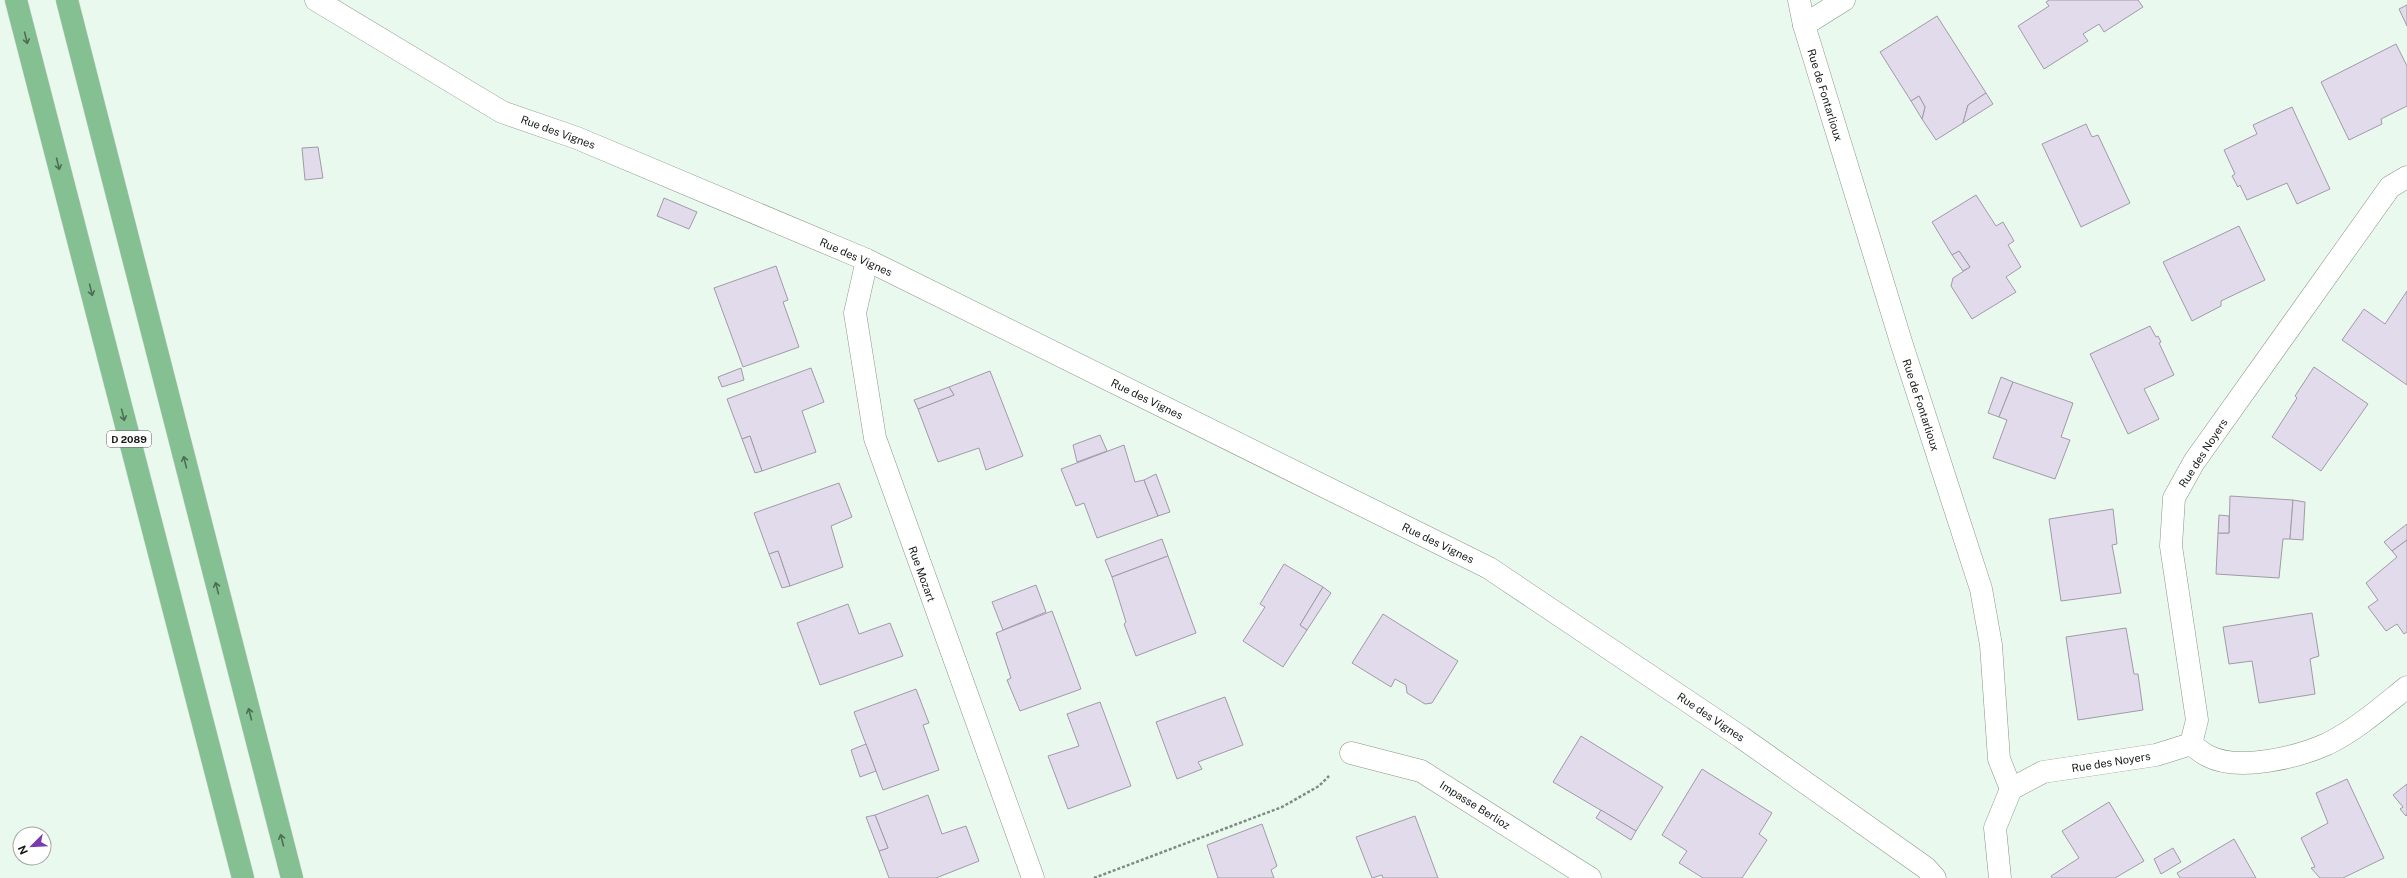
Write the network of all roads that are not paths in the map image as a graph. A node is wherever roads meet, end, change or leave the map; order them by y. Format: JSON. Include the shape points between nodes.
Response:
{"nodes":[{"id":1,"x":16,"y":0,"type":"edge"},
{"id":2,"x":67,"y":0,"type":"edge"},
{"id":3,"x":316,"y":0,"type":"edge"},
{"id":4,"x":1800,"y":0,"type":"edge"},
{"id":5,"x":1844,"y":0,"type":"edge"},
{"id":6,"x":1804,"y":25,"type":"junction"},
{"id":7,"x":2407,"y":177,"type":"edge"},
{"id":8,"x":867,"y":260,"type":"junction"},
{"id":9,"x":2407,"y":687,"type":"edge"},
{"id":10,"x":2191,"y":744,"type":"junction"},
{"id":11,"x":1351,"y":753,"type":"road end"},
{"id":12,"x":2012,"y":789,"type":"junction"},
{"id":13,"x":243,"y":878,"type":"edge"},
{"id":14,"x":292,"y":878,"type":"edge"},
{"id":15,"x":1033,"y":878,"type":"edge"},
{"id":16,"x":1590,"y":878,"type":"edge"},
{"id":17,"x":1935,"y":878,"type":"edge"},
{"id":18,"x":2000,"y":878,"type":"edge"}],
"edges":[{"from":1,"to":13,"type":"highway","number":"D 2089","one_way":true},
{"from":14,"to":2,"type":"highway","one_way":true},
{"from":3,"to":8,"type":"street","name":"Rue des Vignes","via":[[502,112],[577,138]]},
{"from":4,"to":6,"type":"street","name":"Rue de Fontarlioux"},
{"from":5,"to":6,"type":"street"},
{"from":6,"to":12,"type":"street","name":"Rue de Fontarlioux","via":[[1887,300],[1981,588],[1991,645],[1999,759]]},
{"from":7,"to":10,"type":"street","name":"Rue des Noyers","via":[[2390,187],[2194,462],[2174,498],[2172,546],[2197,720]]},
{"from":8,"to":15,"type":"street","name":"Rue Mozart","via":[[855,313],[875,438]]},
{"from":8,"to":17,"type":"street","name":"Rue des Vignes","via":[[1488,568],[1741,737],[1926,868]]},
{"from":9,"to":10,"type":"street","via":[[2358,725],[2328,744],[2293,756],[2255,763],[2227,761],[2209,756]]},
{"from":10,"to":12,"type":"street","name":"Rue des Noyers","via":[[2156,755],[2043,772]]},
{"from":11,"to":16,"type":"street","name":"Impasse Berlioz","via":[[1421,772]]},
{"from":12,"to":18,"type":"street","via":[[1995,828]]}]}
